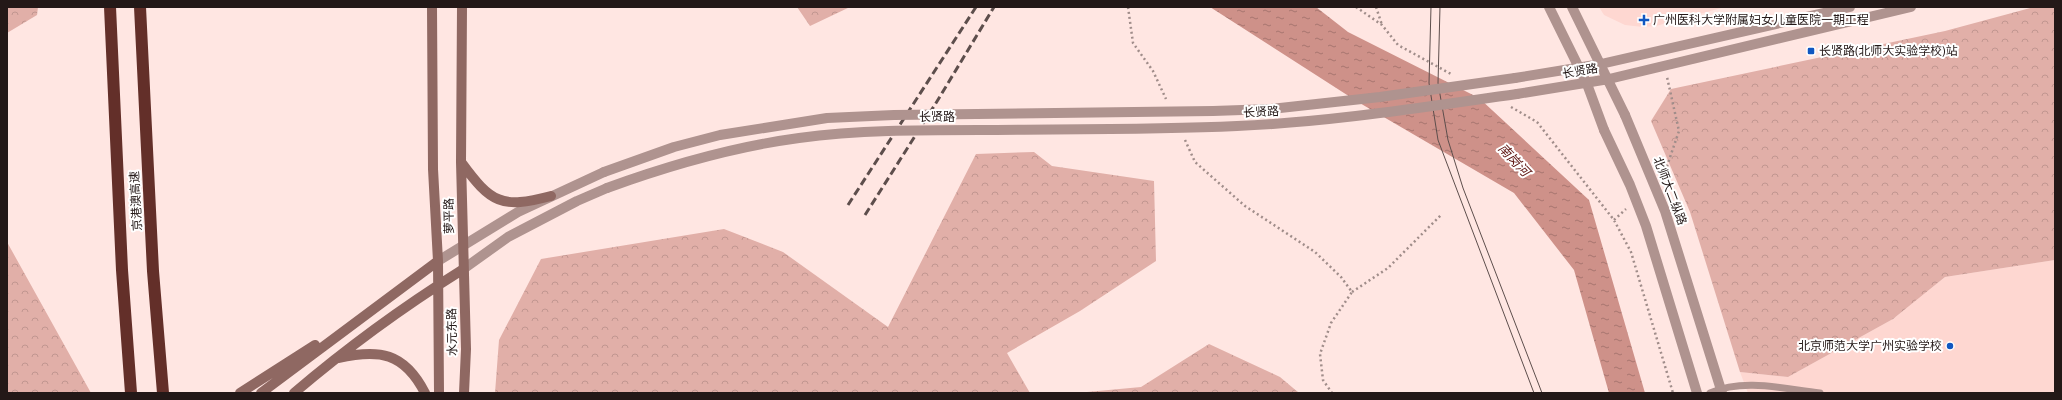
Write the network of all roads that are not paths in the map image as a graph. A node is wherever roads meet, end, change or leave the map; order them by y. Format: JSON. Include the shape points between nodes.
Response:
{"nodes":[{"id":1,"x":110,"y":7,"type":"edge"},
{"id":2,"x":140,"y":7,"type":"edge"},
{"id":3,"x":432,"y":7,"type":"edge"},
{"id":4,"x":462,"y":7,"type":"edge"},
{"id":5,"x":1549,"y":7,"type":"edge"},
{"id":6,"x":1572,"y":7,"type":"edge"},
{"id":7,"x":1850,"y":7,"type":"edge"},
{"id":8,"x":1911,"y":7,"type":"edge"},
{"id":9,"x":1601,"y":64,"type":"junction"},
{"id":10,"x":1578,"y":68,"type":"junction"},
{"id":11,"x":1609,"y":79,"type":"junction"},
{"id":12,"x":1587,"y":84,"type":"junction"},
{"id":13,"x":461,"y":162,"type":"junction"},
{"id":14,"x":550,"y":196,"type":"junction"},
{"id":15,"x":462,"y":246,"type":"junction"},
{"id":16,"x":438,"y":261,"type":"junction"},
{"id":17,"x":462,"y":270,"type":"junction"},
{"id":18,"x":437,"y":286,"type":"junction"},
{"id":19,"x":369,"y":311,"type":"junction"},
{"id":20,"x":335,"y":359,"type":"junction"},
{"id":21,"x":1721,"y":391,"type":"edge"},
{"id":22,"x":131,"y":393,"type":"edge"},
{"id":23,"x":163,"y":393,"type":"edge"},
{"id":24,"x":240,"y":393,"type":"edge"},
{"id":25,"x":261,"y":393,"type":"edge"},
{"id":26,"x":294,"y":393,"type":"edge"},
{"id":27,"x":303,"y":393,"type":"edge"},
{"id":28,"x":425,"y":393,"type":"edge"},
{"id":29,"x":439,"y":393,"type":"edge"},
{"id":30,"x":464,"y":393,"type":"edge"},
{"id":31,"x":1697,"y":393,"type":"edge"},
{"id":32,"x":1710,"y":393,"type":"edge"},
{"id":33,"x":1820,"y":393,"type":"edge"}],
"edges":[{"from":1,"to":22,"type":"highway","name":"京港澳高速","via":[[122,270]]},
{"from":2,"to":23,"type":"highway","name":"京港澳高速","via":[[153,271]]},
{"from":3,"to":16,"type":"main road","name":"萝平路","via":[[433,169]]},
{"from":4,"to":13,"type":"main road","name":"萝平路"},
{"from":5,"to":10,"type":"street"},
{"from":6,"to":9,"type":"street","name":"北师大二纵路"},
{"from":7,"to":9,"type":"street","name":"长贤路"},
{"from":8,"to":11,"type":"street","name":"长贤路"},
{"from":9,"to":10,"type":"street","name":"长贤路"},
{"from":9,"to":11,"type":"street","name":"北师大二纵路"},
{"from":10,"to":12,"type":"street"},
{"from":10,"to":14,"type":"street","name":"长贤路","bridge":true,"via":[[1380,97],[1271,108],[827,118],[720,135],[674,147],[604,172]]},
{"from":11,"to":12,"type":"street","name":"长贤路"},
{"from":11,"to":21,"type":"street","name":"北师大二纵路","bridge":true,"via":[[1665,210]]},
{"from":12,"to":17,"type":"street","name":"长贤路","bridge":true,"via":[[1366,116],[1285,124],[888,130],[770,143],[695,158],[607,188],[508,237]]},
{"from":12,"to":31,"type":"street","bridge":true,"via":[[1646,226]]},
{"from":13,"to":14,"type":"main road","via":[[479,186],[493,198],[518,203]]},
{"from":13,"to":15,"type":"main road","name":"萝平路"},
{"from":14,"to":15,"type":"street","name":"长贤路"},
{"from":15,"to":16,"type":"street","name":"长贤路"},
{"from":15,"to":17,"type":"main road","name":"萝平路"},
{"from":16,"to":18,"type":"main road","name":"萝平路"},
{"from":16,"to":19,"type":"main road"},
{"from":17,"to":18,"type":"main road"},
{"from":17,"to":30,"type":"main road","name":"水元东路","via":[[466,348]]},
{"from":18,"to":20,"type":"main road","via":[[383,322]]},
{"from":18,"to":29,"type":"main road","name":"水元东路"},
{"from":19,"to":24,"type":"main road"},
{"from":19,"to":25,"type":"main road"},
{"from":20,"to":26,"type":"main road"},
{"from":20,"to":27,"type":"main road"},
{"from":20,"to":28,"type":"main road","via":[[363,353],[388,356],[400,362],[412,373]]},
{"from":21,"to":32,"type":"lane"},
{"from":21,"to":33,"type":"lane","via":[[1742,384]]}]}
